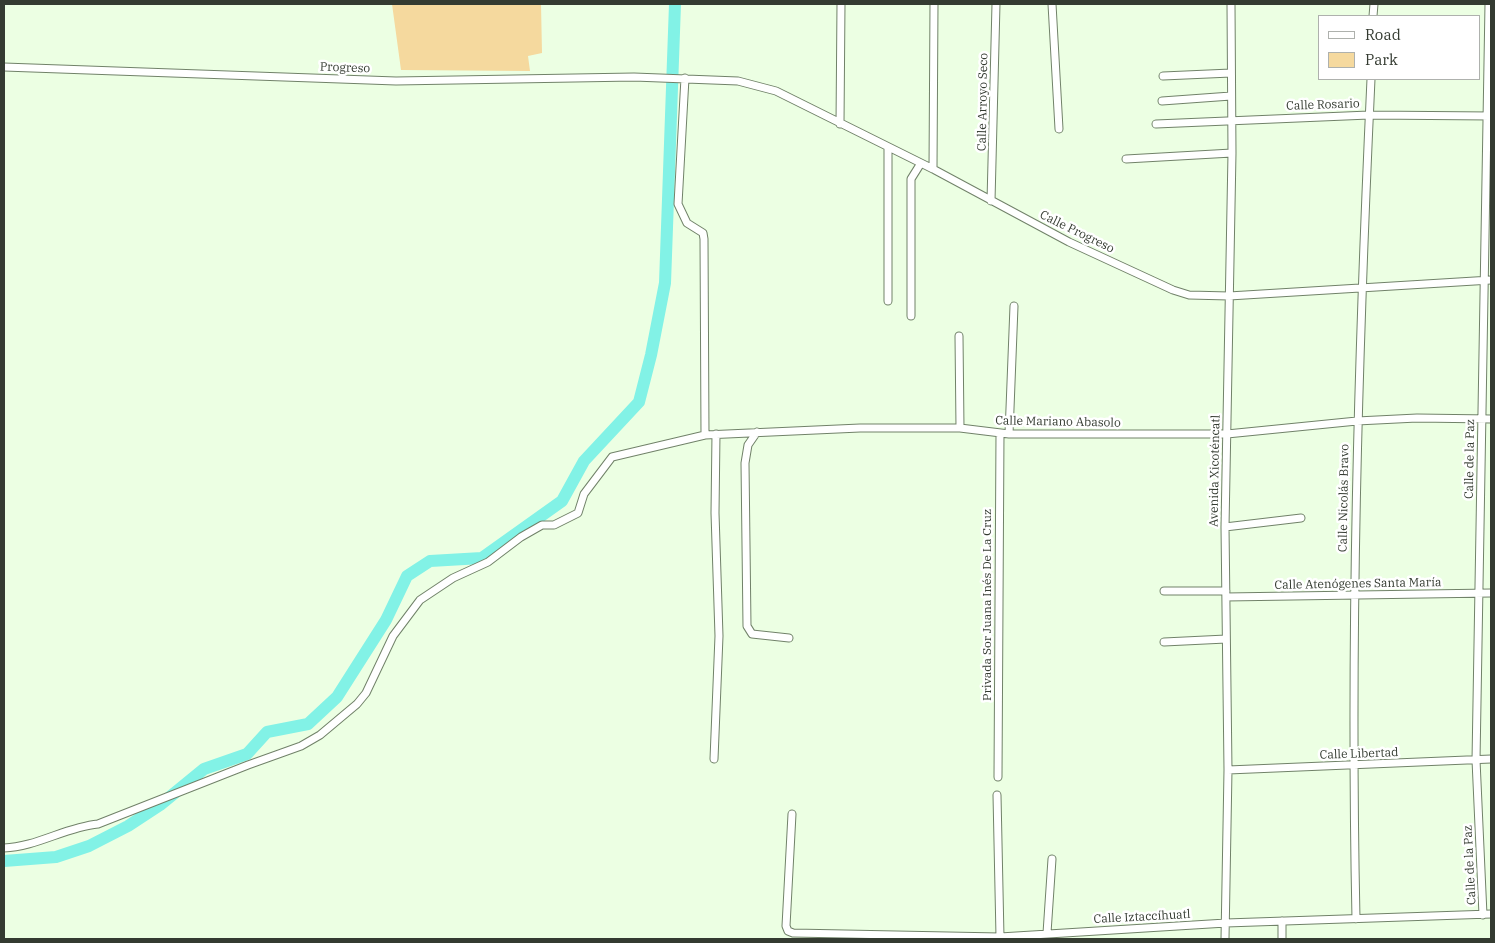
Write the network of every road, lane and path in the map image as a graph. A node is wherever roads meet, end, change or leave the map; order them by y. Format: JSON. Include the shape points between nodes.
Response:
{"nodes":[{"id":1,"x":841,"y":4,"type":"edge"},
{"id":2,"x":934,"y":4,"type":"edge"},
{"id":3,"x":996,"y":4,"type":"edge"},
{"id":4,"x":1052,"y":4,"type":"edge"},
{"id":5,"x":1231,"y":4,"type":"edge"},
{"id":6,"x":1489,"y":4,"type":"edge"},
{"id":7,"x":7,"y":67,"type":"edge"},
{"id":8,"x":1231,"y":73,"type":"junction"},
{"id":9,"x":1164,"y":76,"type":"dead end"},
{"id":10,"x":682,"y":78,"type":"junction"},
{"id":11,"x":1371,"y":80,"type":"edge"},
{"id":12,"x":1231,"y":96,"type":"junction"},
{"id":13,"x":1162,"y":101,"type":"dead end"},
{"id":14,"x":1369,"y":115,"type":"junction"},
{"id":15,"x":1489,"y":116,"type":"edge"},
{"id":16,"x":1231,"y":119,"type":"junction"},
{"id":17,"x":840,"y":124,"type":"junction"},
{"id":18,"x":1156,"y":124,"type":"dead end"},
{"id":19,"x":1059,"y":129,"type":"dead end"},
{"id":20,"x":888,"y":148,"type":"junction"},
{"id":21,"x":1232,"y":153,"type":"junction"},
{"id":22,"x":1126,"y":159,"type":"dead end"},
{"id":23,"x":920,"y":163,"type":"junction"},
{"id":24,"x":933,"y":169,"type":"junction"},
{"id":25,"x":991,"y":201,"type":"junction"},
{"id":26,"x":1489,"y":280,"type":"edge"},
{"id":27,"x":1362,"y":289,"type":"junction"},
{"id":28,"x":1229,"y":296,"type":"junction"},
{"id":29,"x":888,"y":301,"type":"dead end"},
{"id":30,"x":1014,"y":306,"type":"dead end"},
{"id":31,"x":911,"y":316,"type":"dead end"},
{"id":32,"x":959,"y":336,"type":"dead end"},
{"id":33,"x":1482,"y":419,"type":"junction"},
{"id":34,"x":1491,"y":419,"type":"edge"},
{"id":35,"x":1357,"y":421,"type":"junction"},
{"id":36,"x":960,"y":428,"type":"junction"},
{"id":37,"x":757,"y":432,"type":"junction"},
{"id":38,"x":1000,"y":433,"type":"junction"},
{"id":39,"x":716,"y":434,"type":"junction"},
{"id":40,"x":1009,"y":434,"type":"junction"},
{"id":41,"x":1227,"y":434,"type":"junction"},
{"id":42,"x":705,"y":435,"type":"junction"},
{"id":43,"x":1301,"y":518,"type":"dead end"},
{"id":44,"x":1225,"y":526,"type":"junction"},
{"id":45,"x":1164,"y":592,"type":"dead end"},
{"id":46,"x":1478,"y":593,"type":"junction"},
{"id":47,"x":1491,"y":593,"type":"edge"},
{"id":48,"x":1226,"y":594,"type":"junction"},
{"id":49,"x":1354,"y":595,"type":"junction"},
{"id":50,"x":788,"y":638,"type":"dead end"},
{"id":51,"x":1226,"y":639,"type":"junction"},
{"id":52,"x":1164,"y":642,"type":"dead end"},
{"id":53,"x":714,"y":758,"type":"dead end"},
{"id":54,"x":1491,"y":759,"type":"edge"},
{"id":55,"x":1476,"y":760,"type":"junction"},
{"id":56,"x":1352,"y":765,"type":"junction"},
{"id":57,"x":1228,"y":770,"type":"junction"},
{"id":58,"x":998,"y":777,"type":"dead end"},
{"id":59,"x":997,"y":794,"type":"dead end"},
{"id":60,"x":792,"y":814,"type":"dead end"},
{"id":61,"x":4,"y":848,"type":"edge"},
{"id":62,"x":1052,"y":859,"type":"dead end"},
{"id":63,"x":1487,"y":914,"type":"edge"},
{"id":64,"x":1356,"y":919,"type":"junction"},
{"id":65,"x":1282,"y":922,"type":"junction"},
{"id":66,"x":1226,"y":923,"type":"junction"},
{"id":67,"x":1047,"y":934,"type":"junction"},
{"id":68,"x":1000,"y":937,"type":"junction"},
{"id":69,"x":1225,"y":939,"type":"edge"},
{"id":70,"x":1282,"y":939,"type":"edge"}],
"edges":[{"from":1,"to":17,"type":"street"},
{"from":2,"to":24,"type":"street"},
{"from":3,"to":25,"type":"street","name":"Calle Arroyo Seco"},
{"from":4,"to":19,"type":"street"},
{"from":5,"to":8,"type":"street","name":"Avenida Xicoténcatl"},
{"from":6,"to":15,"type":"street","name":"Calle de la Paz"},
{"from":7,"to":10,"type":"street","name":"Progreso","via":[[396,81],[634,76]]},
{"from":8,"to":9,"type":"street"},
{"from":8,"to":12,"type":"street","name":"Avenida Xicoténcatl"},
{"from":10,"to":17,"type":"street","name":"Calle Progreso","via":[[738,81],[763,86]]},
{"from":10,"to":42,"type":"street","via":[[678,199],[681,213],[703,234],[704,239]]},
{"from":11,"to":14,"type":"street","name":"Calle Nicolás Bravo"},
{"from":12,"to":13,"type":"street"},
{"from":12,"to":16,"type":"street","name":"Avenida Xicoténcatl"},
{"from":14,"to":15,"type":"street","name":"Calle Rosario"},
{"from":14,"to":16,"type":"street","name":"Calle Rosario"},
{"from":14,"to":27,"type":"street","name":"Calle Nicolás Bravo"},
{"from":15,"to":26,"type":"street","name":"Calle de la Paz"},
{"from":16,"to":18,"type":"street","name":"Calle Rosario"},
{"from":16,"to":21,"type":"street","name":"Avenida Xicoténcatl"},
{"from":17,"to":20,"type":"street","name":"Calle Progreso"},
{"from":20,"to":23,"type":"street","name":"Calle Progreso"},
{"from":20,"to":29,"type":"street"},
{"from":21,"to":22,"type":"street"},
{"from":21,"to":28,"type":"street","name":"Avenida Xicoténcatl"},
{"from":23,"to":24,"type":"street","name":"Calle Progreso"},
{"from":23,"to":31,"type":"street","via":[[911,179]]},
{"from":24,"to":25,"type":"street","name":"Calle Progreso"},
{"from":25,"to":28,"type":"street","name":"Calle Progreso","via":[[1173,290],[1189,295]]},
{"from":26,"to":27,"type":"street","name":"Calle Progreso"},
{"from":26,"to":33,"type":"street","name":"Calle de la Paz"},
{"from":27,"to":28,"type":"street","name":"Calle Progreso"},
{"from":27,"to":35,"type":"street","name":"Calle Nicolás Bravo"},
{"from":28,"to":41,"type":"street","name":"Avenida Xicoténcatl"},
{"from":30,"to":40,"type":"street"},
{"from":32,"to":36,"type":"street"},
{"from":33,"to":34,"type":"street","name":"Calle Mariano Abasolo"},
{"from":33,"to":35,"type":"street","name":"Calle Mariano Abasolo"},
{"from":33,"to":46,"type":"street","name":"Calle de la Paz"},
{"from":35,"to":41,"type":"street","name":"Calle Mariano Abasolo"},
{"from":35,"to":49,"type":"street","name":"Calle Nicolás Bravo"},
{"from":36,"to":37,"type":"street","name":"Calle Mariano Abasolo"},
{"from":36,"to":38,"type":"street","name":"Calle Mariano Abasolo"},
{"from":37,"to":39,"type":"street","name":"Calle Mariano Abasolo"},
{"from":37,"to":50,"type":"street","via":[[748,445],[745,463],[747,626],[752,634]]},
{"from":38,"to":40,"type":"street","name":"Calle Mariano Abasolo"},
{"from":38,"to":58,"type":"street","name":"Privada Sor Juana Inés De La Cruz"},
{"from":39,"to":42,"type":"street","name":"Calle Mariano Abasolo"},
{"from":39,"to":53,"type":"street","via":[[719,636]]},
{"from":40,"to":41,"type":"street","name":"Calle Mariano Abasolo"},
{"from":41,"to":44,"type":"street","name":"Avenida Xicoténcatl"},
{"from":42,"to":61,"type":"street","name":"Calle Mariano Abasolo","via":[[612,457],[584,494],[580,509],[571,518],[542,526],[521,537],[488,562],[453,578],[420,600],[393,636],[366,692],[357,704],[320,735],[301,746],[98,824]]},
{"from":43,"to":44,"type":"street"},
{"from":44,"to":48,"type":"street","name":"Avenida Xicoténcatl"},
{"from":45,"to":48,"type":"street","name":"Calle Atenógenes Santa María"},
{"from":46,"to":47,"type":"street","name":"Calle Atenógenes Santa María"},
{"from":46,"to":49,"type":"street","name":"Calle Atenógenes Santa María"},
{"from":46,"to":55,"type":"street","name":"Calle de la Paz"},
{"from":48,"to":49,"type":"street","name":"Calle Atenógenes Santa María"},
{"from":48,"to":51,"type":"street","name":"Avenida Xicoténcatl"},
{"from":49,"to":56,"type":"street","name":"Calle Nicolás Bravo"},
{"from":51,"to":52,"type":"street"},
{"from":51,"to":57,"type":"street","name":"Avenida Xicoténcatl"},
{"from":54,"to":55,"type":"street","name":"Calle Libertad"},
{"from":55,"to":56,"type":"street","name":"Calle Libertad"},
{"from":55,"to":63,"type":"street","name":"Calle de la Paz"},
{"from":56,"to":57,"type":"street","name":"Calle Libertad"},
{"from":56,"to":64,"type":"street","name":"Calle Nicolás Bravo"},
{"from":57,"to":66,"type":"street","name":"Avenida Xicoténcatl"},
{"from":59,"to":68,"type":"street"},
{"from":60,"to":68,"type":"street","name":"Calle Iztaccíhuatl","via":[[788,931]]},
{"from":62,"to":67,"type":"street"},
{"from":63,"to":64,"type":"street","name":"Calle Iztaccíhuatl"},
{"from":64,"to":65,"type":"street","name":"Calle Iztaccíhuatl"},
{"from":65,"to":66,"type":"street","name":"Calle Iztaccíhuatl"},
{"from":65,"to":70,"type":"street"},
{"from":66,"to":67,"type":"street","name":"Calle Iztaccíhuatl"},
{"from":66,"to":69,"type":"street","name":"Avenida Xicoténcatl"},
{"from":67,"to":68,"type":"street","name":"Calle Iztaccíhuatl"}]}
